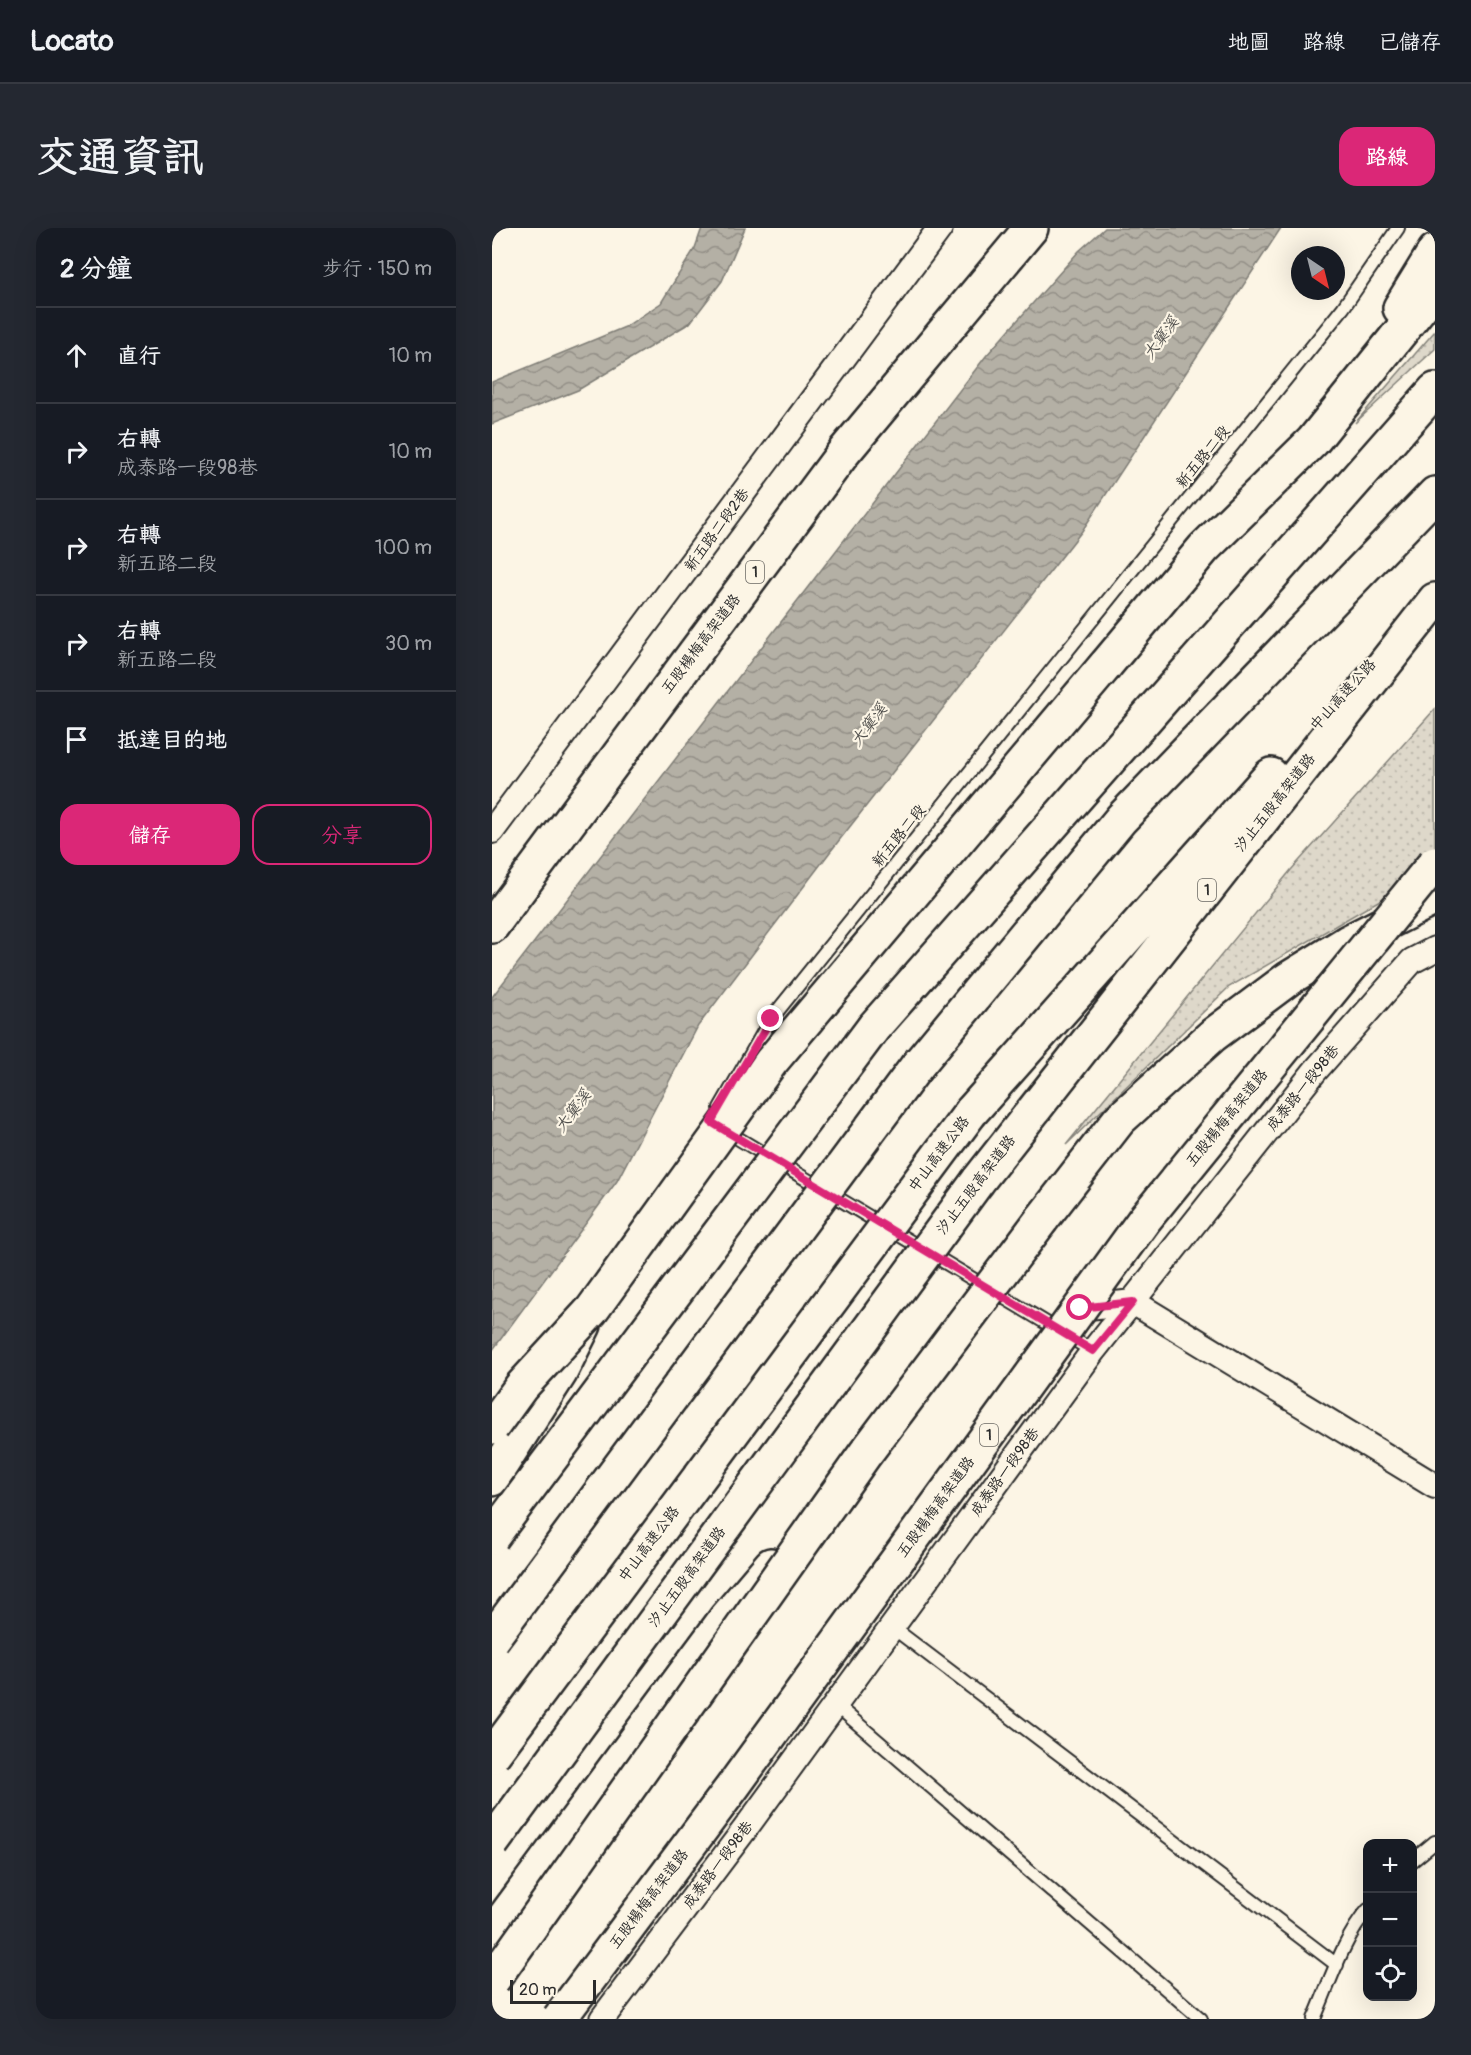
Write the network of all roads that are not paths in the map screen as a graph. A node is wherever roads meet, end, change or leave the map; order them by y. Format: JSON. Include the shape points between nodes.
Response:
{"nodes":[{"id":1,"x":940,"y":228,"type":"edge"},
{"id":2,"x":1031,"y":228,"type":"edge"},
{"id":3,"x":1398,"y":228,"type":"edge"},
{"id":4,"x":1435,"y":251,"type":"edge"},
{"id":5,"x":1435,"y":290,"type":"edge"},
{"id":6,"x":1435,"y":390,"type":"edge"},
{"id":7,"x":1435,"y":494,"type":"edge"},
{"id":8,"x":1204,"y":548,"type":"junction"},
{"id":9,"x":1435,"y":592,"type":"edge"},
{"id":10,"x":1435,"y":600,"type":"edge"},
{"id":11,"x":492,"y":831,"type":"edge"},
{"id":12,"x":1435,"y":863,"type":"edge"},
{"id":13,"x":1435,"y":898,"type":"edge"},
{"id":14,"x":492,"y":926,"type":"edge"},
{"id":15,"x":1435,"y":949,"type":"edge"},
{"id":16,"x":1133,"y":1302,"type":"junction"},
{"id":17,"x":1080,"y":1308,"type":"junction"},
{"id":18,"x":592,"y":1310,"type":"junction"},
{"id":19,"x":1093,"y":1351,"type":"junction"},
{"id":20,"x":492,"y":1427,"type":"edge"},
{"id":21,"x":865,"y":1454,"type":"junction"},
{"id":22,"x":492,"y":1479,"type":"edge"},
{"id":23,"x":1435,"y":1486,"type":"edge"},
{"id":24,"x":492,"y":1537,"type":"edge"},
{"id":25,"x":892,"y":1627,"type":"junction"},
{"id":26,"x":492,"y":1639,"type":"edge"},
{"id":27,"x":836,"y":1705,"type":"junction"},
{"id":28,"x":492,"y":1756,"type":"edge"},
{"id":29,"x":1435,"y":1842,"type":"edge"},
{"id":30,"x":492,"y":1843,"type":"edge"},
{"id":31,"x":1417,"y":1858,"type":"edge"},
{"id":32,"x":1363,"y":1916,"type":"edge"},
{"id":33,"x":492,"y":1934,"type":"edge"},
{"id":34,"x":1337,"y":1965,"type":"junction"},
{"id":35,"x":492,"y":1981,"type":"edge"},
{"id":36,"x":559,"y":2019,"type":"edge"},
{"id":37,"x":602,"y":2019,"type":"edge"},
{"id":38,"x":1201,"y":2019,"type":"edge"},
{"id":39,"x":1314,"y":2019,"type":"edge"}],
"edges":[{"from":1,"to":11,"type":"street","name":"新五路二段2巷"},
{"from":2,"to":14,"type":"highway","name":"五股楊梅高架道路","number":"1","via":[[844,452]]},
{"from":3,"to":19,"type":"lane","name":"新五路二段","via":[[1343,308],[771,1019],[711,1122]]},
{"from":4,"to":8,"type":"highway","via":[[1396,315]]},
{"from":5,"to":8,"type":"highway","via":[[1313,441]]},
{"from":6,"to":24,"type":"highway","bridge":true,"via":[[874,1027]]},
{"from":7,"to":26,"type":"highway","bridge":true,"via":[[1121,819],[917,1066]]},
{"from":8,"to":18,"type":"highway","bridge":true,"via":[[771,1062]]},
{"from":9,"to":28,"type":"highway","name":"中山高速公路","number":"1","bridge":true,"via":[[971,1112]]},
{"from":10,"to":30,"type":"highway","name":"汐止五股高架道路","number":"1","bridge":true,"via":[[978,1181]]},
{"from":12,"to":17,"type":"highway","name":"五股楊梅高架道路","number":"1","bridge":true,"via":[[1144,1221]]},
{"from":13,"to":21,"type":"highway","bridge":true,"via":[[1348,942],[1288,979],[1213,1035],[1119,1120]]},
{"from":15,"to":16,"type":"street","name":"成泰路一段98巷","via":[[1412,962],[1315,1071]]},
{"from":16,"to":17,"type":"street"},
{"from":16,"to":19,"type":"street","name":"成泰路一段98巷"},
{"from":16,"to":23,"type":"street"},
{"from":17,"to":36,"type":"highway","name":"五股楊梅高架道路","number":"1","bridge":true},
{"from":18,"to":20,"type":"highway","bridge":true,"via":[[521,1388]]},
{"from":18,"to":22,"type":"highway","bridge":true,"via":[[560,1373]]},
{"from":19,"to":25,"type":"street","name":"成泰路一段98巷"},
{"from":21,"to":33,"type":"highway","bridge":true,"via":[[726,1618]]},
{"from":21,"to":35,"type":"highway","bridge":true},
{"from":25,"to":27,"type":"street","name":"成泰路一段98巷"},
{"from":25,"to":34,"type":"lane"},
{"from":27,"to":37,"type":"street","name":"成泰路一段98巷"},
{"from":27,"to":38,"type":"lane"},
{"from":29,"to":31,"type":"lane"},
{"from":32,"to":34,"type":"lane"},
{"from":34,"to":39,"type":"lane"}]}
